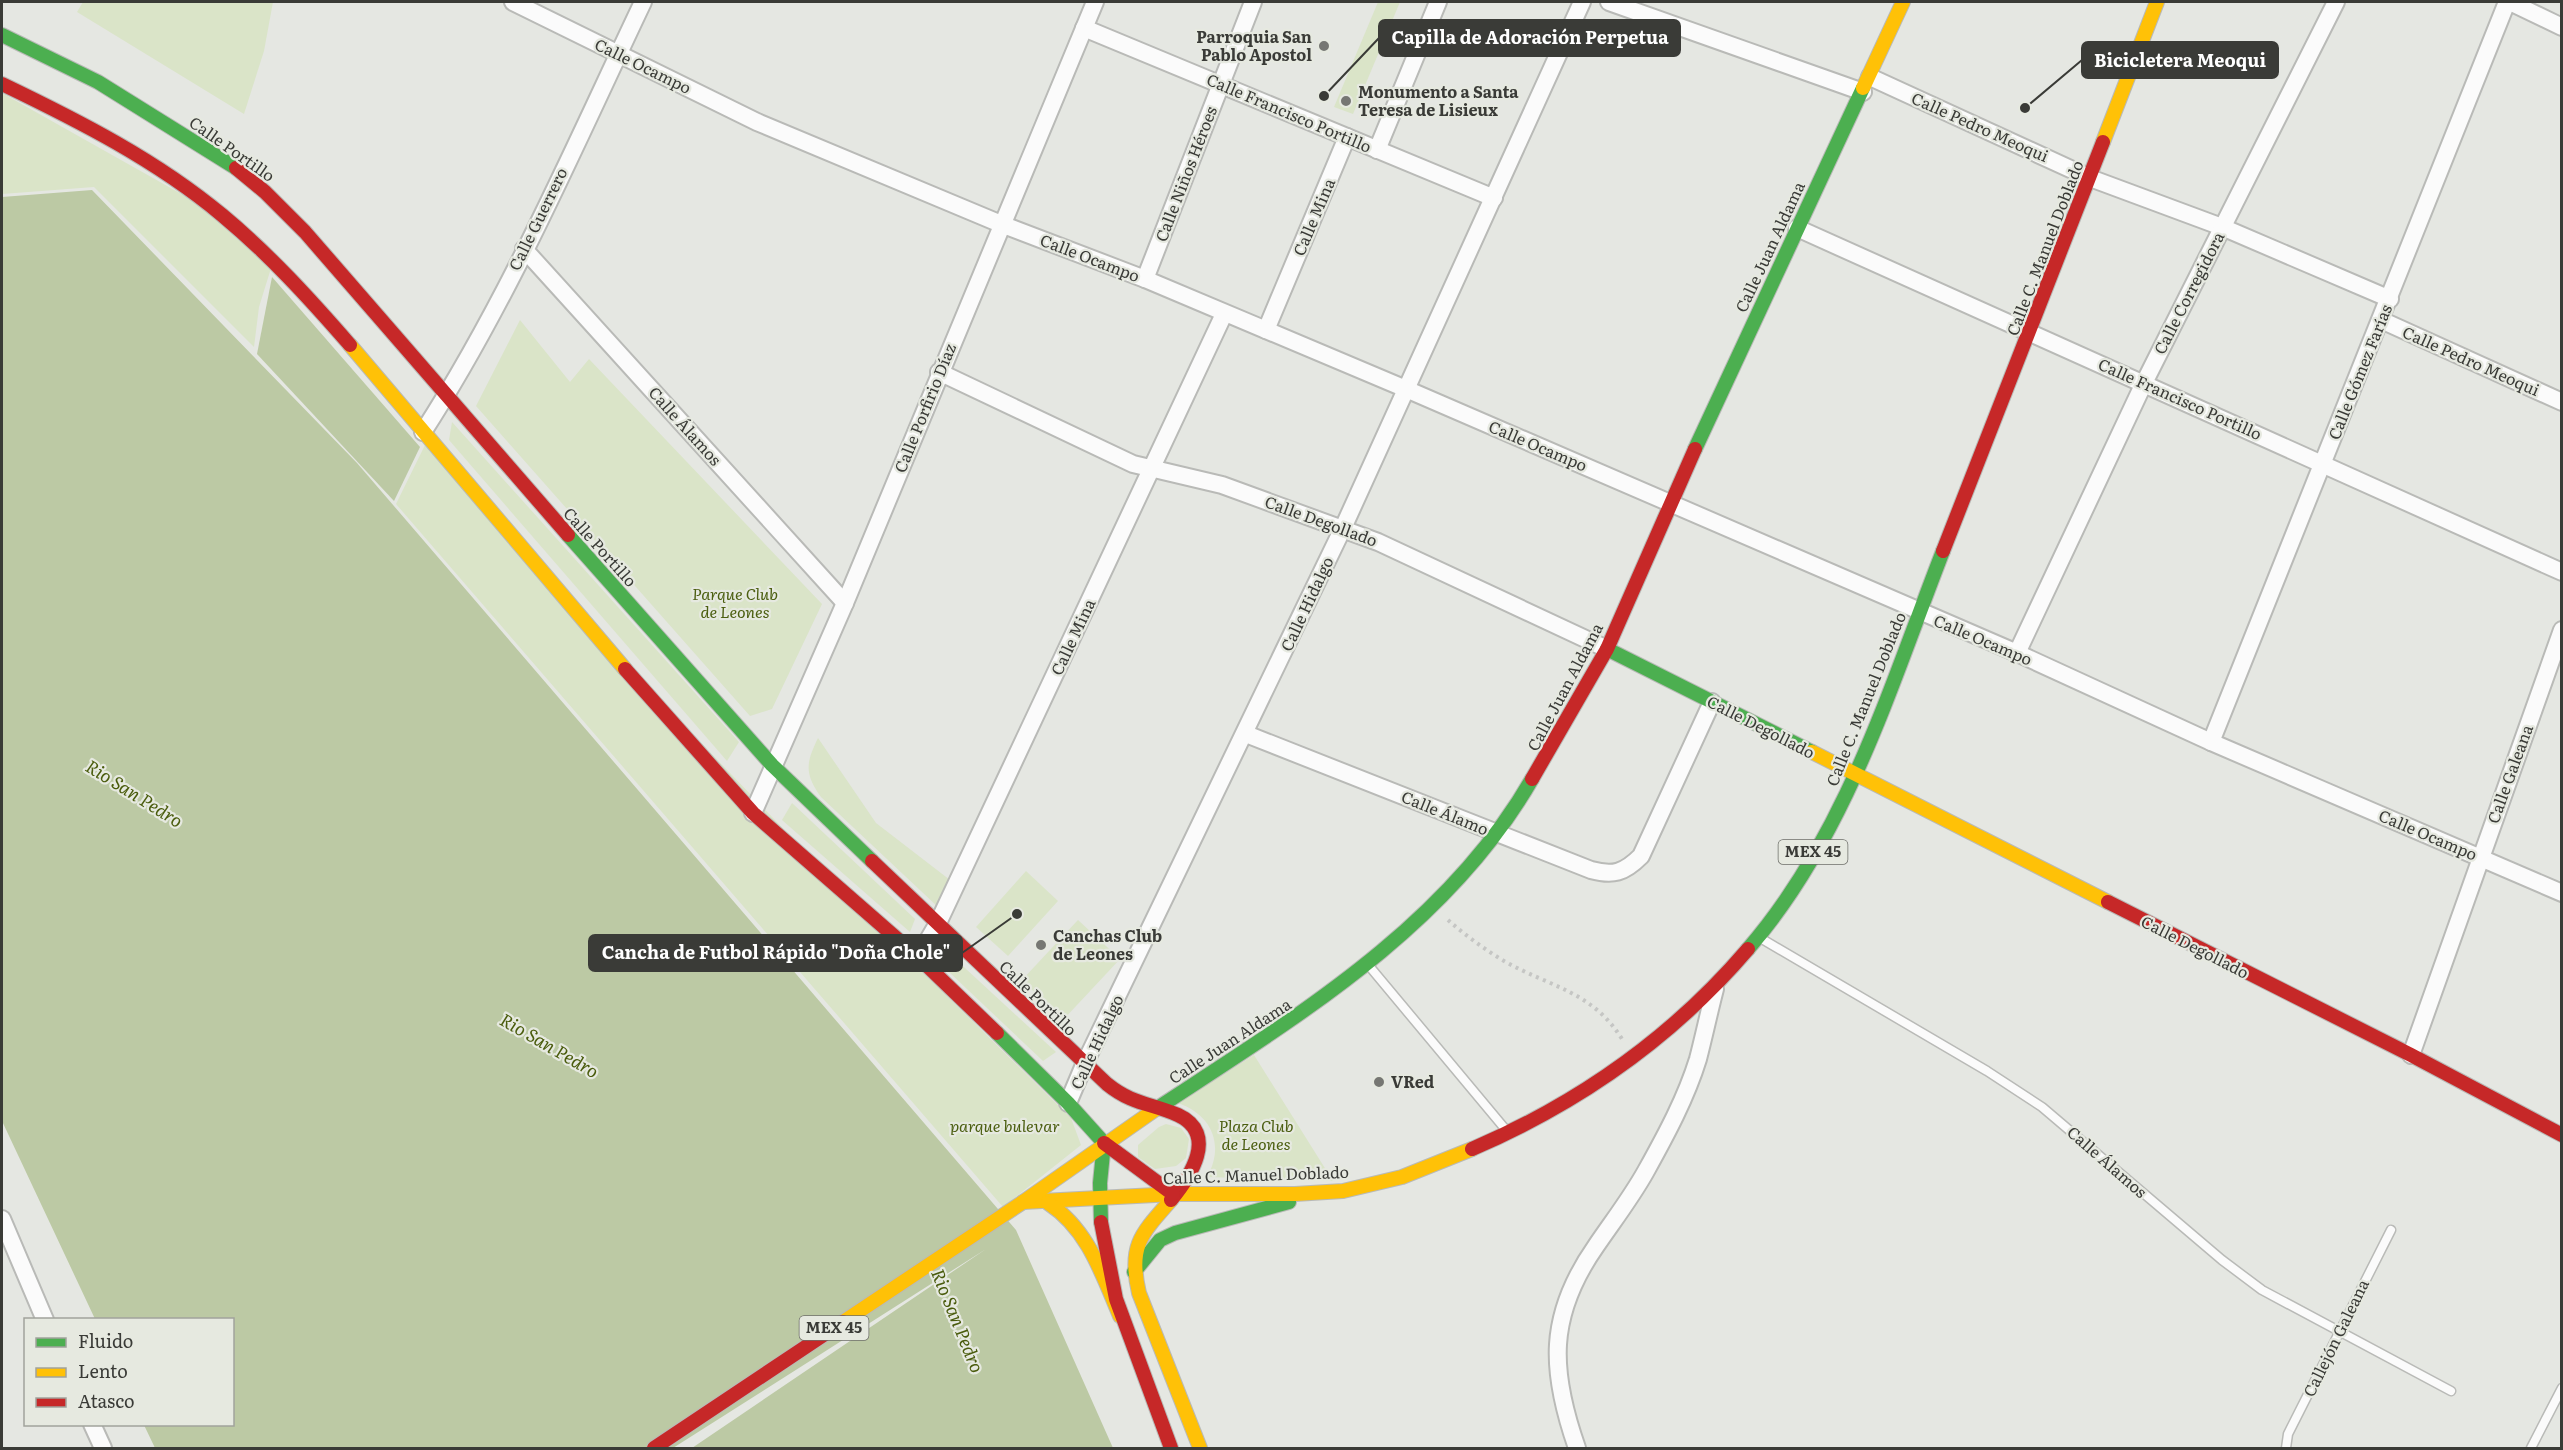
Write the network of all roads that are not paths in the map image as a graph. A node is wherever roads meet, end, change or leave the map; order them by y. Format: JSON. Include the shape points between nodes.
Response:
{"nodes":[{"id":1,"x":513,"y":2,"type":"edge"},
{"id":2,"x":643,"y":2,"type":"edge"},
{"id":3,"x":1095,"y":2,"type":"edge"},
{"id":4,"x":1253,"y":2,"type":"edge"},
{"id":5,"x":1438,"y":2,"type":"edge"},
{"id":6,"x":1582,"y":2,"type":"edge"},
{"id":7,"x":1609,"y":2,"type":"edge"},
{"id":8,"x":1903,"y":2,"type":"edge"},
{"id":9,"x":2157,"y":2,"type":"edge"},
{"id":10,"x":2336,"y":2,"type":"edge"},
{"id":11,"x":2508,"y":2,"type":"edge"},
{"id":12,"x":2562,"y":27,"type":"edge"},
{"id":13,"x":1084,"y":28,"type":"junction"},
{"id":14,"x":2,"y":35,"type":"edge"},
{"id":15,"x":619,"y":54,"type":"junction"},
{"id":16,"x":2,"y":84,"type":"edge"},
{"id":17,"x":1221,"y":85,"type":"junction"},
{"id":18,"x":1867,"y":85,"type":"junction"},
{"id":19,"x":1347,"y":137,"type":"junction"},
{"id":20,"x":1377,"y":150,"type":"junction"},
{"id":21,"x":2090,"y":178,"type":"junction"},
{"id":22,"x":1494,"y":198,"type":"junction"},
{"id":23,"x":1001,"y":225,"type":"junction"},
{"id":24,"x":2222,"y":227,"type":"junction"},
{"id":25,"x":1797,"y":228,"type":"junction"},
{"id":26,"x":524,"y":249,"type":"junction"},
{"id":27,"x":1144,"y":279,"type":"junction"},
{"id":28,"x":2390,"y":299,"type":"junction"},
{"id":29,"x":1224,"y":314,"type":"junction"},
{"id":30,"x":2381,"y":320,"type":"junction"},
{"id":31,"x":1266,"y":330,"type":"junction"},
{"id":32,"x":2029,"y":333,"type":"junction"},
{"id":33,"x":939,"y":372,"type":"junction"},
{"id":34,"x":2144,"y":383,"type":"junction"},
{"id":35,"x":1406,"y":389,"type":"junction"},
{"id":36,"x":447,"y":395,"type":"junction"},
{"id":37,"x":2562,"y":402,"type":"edge"},
{"id":38,"x":423,"y":432,"type":"junction"},
{"id":39,"x":2322,"y":463,"type":"junction"},
{"id":40,"x":1151,"y":470,"type":"junction"},
{"id":41,"x":1670,"y":503,"type":"junction"},
{"id":42,"x":1343,"y":528,"type":"junction"},
{"id":43,"x":2562,"y":572,"type":"edge"},
{"id":44,"x":845,"y":603,"type":"junction"},
{"id":45,"x":1920,"y":613,"type":"junction"},
{"id":46,"x":2562,"y":630,"type":"edge"},
{"id":47,"x":1606,"y":649,"type":"junction"},
{"id":48,"x":2017,"y":653,"type":"junction"},
{"id":49,"x":1712,"y":702,"type":"junction"},
{"id":50,"x":1246,"y":734,"type":"junction"},
{"id":51,"x":2211,"y":742,"type":"junction"},
{"id":52,"x":772,"y":765,"type":"junction"},
{"id":53,"x":1856,"y":775,"type":"junction"},
{"id":54,"x":753,"y":813,"type":"junction"},
{"id":55,"x":1497,"y":834,"type":"junction"},
{"id":56,"x":2481,"y":857,"type":"junction"},
{"id":57,"x":2562,"y":893,"type":"edge"},
{"id":58,"x":938,"y":923,"type":"junction"},
{"id":59,"x":1759,"y":937,"type":"junction"},
{"id":60,"x":918,"y":957,"type":"junction"},
{"id":61,"x":1368,"y":964,"type":"junction"},
{"id":62,"x":1716,"y":985,"type":"junction"},
{"id":63,"x":2411,"y":1055,"type":"junction"},
{"id":64,"x":1084,"y":1065,"type":"junction"},
{"id":65,"x":1068,"y":1103,"type":"junction"},
{"id":66,"x":1157,"y":1108,"type":"junction"},
{"id":67,"x":1510,"y":1135,"type":"junction"},
{"id":68,"x":2562,"y":1135,"type":"edge"},
{"id":69,"x":1104,"y":1143,"type":"junction"},
{"id":70,"x":1326,"y":1193,"type":"junction"},
{"id":71,"x":1173,"y":1194,"type":"junction"},
{"id":72,"x":1097,"y":1198,"type":"junction"},
{"id":73,"x":1048,"y":1203,"type":"junction"},
{"id":74,"x":1019,"y":1204,"type":"junction"},
{"id":75,"x":2,"y":1219,"type":"edge"},
{"id":76,"x":2391,"y":1230,"type":"dead end"},
{"id":77,"x":1134,"y":1272,"type":"junction"},
{"id":78,"x":1120,"y":1316,"type":"junction"},
{"id":79,"x":44,"y":1318,"type":"edge"},
{"id":80,"x":2337,"y":1332,"type":"junction"},
{"id":81,"x":2562,"y":1388,"type":"edge"},
{"id":82,"x":2451,"y":1391,"type":"dead end"},
{"id":83,"x":93,"y":1426,"type":"edge"},
{"id":84,"x":103,"y":1449,"type":"edge"},
{"id":85,"x":654,"y":1449,"type":"edge"},
{"id":86,"x":1171,"y":1449,"type":"edge"},
{"id":87,"x":1200,"y":1449,"type":"edge"},
{"id":88,"x":1577,"y":1449,"type":"edge"},
{"id":89,"x":2286,"y":1449,"type":"edge"},
{"id":90,"x":2530,"y":1449,"type":"edge"}],
"edges":[{"from":1,"to":15,"type":"street","name":"Calle Ocampo"},
{"from":2,"to":15,"type":"street","name":"Calle Guerrero"},
{"from":3,"to":13,"type":"street","name":"Calle Porfirio Díaz"},
{"from":4,"to":17,"type":"street","name":"Calle Niños Héroes"},
{"from":5,"to":20,"type":"street"},
{"from":6,"to":22,"type":"street","name":"Calle Hidalgo"},
{"from":7,"to":18,"type":"street","name":"Calle Pedro Meoqui"},
{"from":8,"to":18,"type":"main road","name":"Calle Juan Aldama","number":"MEX 45"},
{"from":9,"to":21,"type":"main road","name":"Calle C. Manuel Doblado","number":"MEX 45"},
{"from":10,"to":24,"type":"street","name":"Calle Corregidora"},
{"from":11,"to":12,"type":"street"},
{"from":11,"to":28,"type":"street","name":"Calle Gómez Farías"},
{"from":13,"to":17,"type":"street","name":"Calle Francisco Portillo"},
{"from":13,"to":23,"type":"street","name":"Calle Porfirio Díaz"},
{"from":14,"to":36,"type":"main road","name":"Calle Portillo","via":[[98,82],[224,159],[265,192],[305,232]]},
{"from":15,"to":23,"type":"street","name":"Calle Ocampo","via":[[757,122]]},
{"from":15,"to":26,"type":"street","name":"Calle Guerrero"},
{"from":16,"to":38,"type":"main road","via":[[99,134],[220,213],[266,253]]},
{"from":17,"to":19,"type":"street","name":"Calle Francisco Portillo"},
{"from":17,"to":27,"type":"street","name":"Calle Niños Héroes"},
{"from":18,"to":21,"type":"street","name":"Calle Pedro Meoqui"},
{"from":18,"to":25,"type":"main road","name":"Calle Juan Aldama","number":"MEX 45"},
{"from":19,"to":20,"type":"street","name":"Calle Francisco Portillo"},
{"from":19,"to":31,"type":"street","name":"Calle Mina"},
{"from":20,"to":22,"type":"street","name":"Calle Francisco Portillo"},
{"from":21,"to":24,"type":"street","name":"Calle Pedro Meoqui"},
{"from":21,"to":32,"type":"main road","name":"Calle C. Manuel Doblado","number":"MEX 45"},
{"from":22,"to":35,"type":"street","name":"Calle Hidalgo"},
{"from":23,"to":27,"type":"street","name":"Calle Ocampo"},
{"from":23,"to":33,"type":"street","name":"Calle Porfirio Díaz"},
{"from":24,"to":28,"type":"street","name":"Calle Pedro Meoqui"},
{"from":24,"to":34,"type":"street","name":"Calle Corregidora"},
{"from":25,"to":32,"type":"street","name":"Calle Francisco Portillo"},
{"from":25,"to":41,"type":"main road","name":"Calle Juan Aldama","number":"MEX 45"},
{"from":26,"to":36,"type":"street","name":"Calle Guerrero"},
{"from":26,"to":44,"type":"street","name":"Calle Álamos"},
{"from":27,"to":29,"type":"street","name":"Calle Ocampo"},
{"from":28,"to":30,"type":"street","name":"Calle Gómez Farías"},
{"from":29,"to":31,"type":"street","name":"Calle Ocampo"},
{"from":29,"to":40,"type":"street","name":"Calle Mina"},
{"from":30,"to":37,"type":"street","name":"Calle Pedro Meoqui"},
{"from":30,"to":39,"type":"street","name":"Calle Gómez Farías"},
{"from":31,"to":35,"type":"street","name":"Calle Ocampo"},
{"from":32,"to":34,"type":"street","name":"Calle Francisco Portillo"},
{"from":32,"to":45,"type":"main road","name":"Calle C. Manuel Doblado","number":"MEX 45"},
{"from":33,"to":40,"type":"street","name":"Calle Degollado"},
{"from":33,"to":44,"type":"street","name":"Calle Porfirio Díaz"},
{"from":34,"to":39,"type":"street","name":"Calle Francisco Portillo"},
{"from":34,"to":48,"type":"street","name":"Calle Corregidora"},
{"from":35,"to":41,"type":"street","name":"Calle Ocampo"},
{"from":35,"to":42,"type":"street","name":"Calle Hidalgo"},
{"from":36,"to":38,"type":"street","name":"Calle Guerrero"},
{"from":36,"to":52,"type":"main road","name":"Calle Portillo"},
{"from":38,"to":54,"type":"main road"},
{"from":39,"to":43,"type":"street","name":"Calle Francisco Portillo"},
{"from":39,"to":51,"type":"street","name":"Calle Gómez Farías"},
{"from":40,"to":42,"type":"street","name":"Calle Degollado","via":[[1213,482]]},
{"from":40,"to":58,"type":"street","name":"Calle Mina"},
{"from":41,"to":45,"type":"street","name":"Calle Ocampo"},
{"from":41,"to":47,"type":"main road","name":"Calle Juan Aldama","number":"MEX 45"},
{"from":42,"to":47,"type":"street","name":"Calle Degollado"},
{"from":42,"to":50,"type":"street","name":"Calle Hidalgo"},
{"from":44,"to":52,"type":"street","name":"Calle Porfirio Díaz"},
{"from":45,"to":48,"type":"street","name":"Calle Ocampo"},
{"from":45,"to":53,"type":"main road","name":"Calle C. Manuel Doblado","number":"MEX 45"},
{"from":46,"to":56,"type":"street","name":"Calle Galeana"},
{"from":47,"to":49,"type":"main road","name":"Calle Degollado"},
{"from":47,"to":55,"type":"main road","name":"Calle Juan Aldama","number":"MEX 45","via":[[1546,758]]},
{"from":48,"to":51,"type":"street","name":"Calle Ocampo"},
{"from":49,"to":53,"type":"main road","name":"Calle Degollado"},
{"from":49,"to":55,"type":"street","name":"Calle Álamo","via":[[1641,856],[1620,873],[1610,875],[1591,870]]},
{"from":50,"to":55,"type":"street","name":"Calle Álamo"},
{"from":50,"to":64,"type":"street","name":"Calle Hidalgo"},
{"from":51,"to":56,"type":"street","name":"Calle Ocampo"},
{"from":52,"to":54,"type":"street","name":"Calle Porfirio Díaz"},
{"from":52,"to":58,"type":"main road","name":"Calle Portillo"},
{"from":53,"to":59,"type":"main road","name":"Calle C. Manuel Doblado","number":"MEX 45","via":[[1808,862]]},
{"from":53,"to":63,"type":"main road","name":"Calle Degollado"},
{"from":54,"to":60,"type":"main road"},
{"from":55,"to":61,"type":"main road","name":"Calle Juan Aldama","number":"MEX 45","via":[[1467,872]]},
{"from":56,"to":57,"type":"street","name":"Calle Ocampo"},
{"from":56,"to":63,"type":"street","name":"Calle Galeana"},
{"from":58,"to":60,"type":"street","name":"Calle Mina"},
{"from":58,"to":64,"type":"main road","name":"Calle Portillo"},
{"from":59,"to":62,"type":"main road","name":"Calle C. Manuel Doblado","number":"MEX 45"},
{"from":59,"to":80,"type":"lane","name":"Calle Álamos","via":[[2042,1107],[2222,1260],[2262,1290]]},
{"from":60,"to":65,"type":"main road"},
{"from":61,"to":66,"type":"main road","name":"Calle Juan Aldama","number":"MEX 45","via":[[1305,1011]]},
{"from":61,"to":67,"type":"lane"},
{"from":62,"to":67,"type":"main road","name":"Calle C. Manuel Doblado","number":"MEX 45","via":[[1685,1016],[1593,1087]]},
{"from":62,"to":88,"type":"street","via":[[1697,1060],[1680,1105],[1626,1206],[1571,1286],[1558,1326],[1556,1361],[1566,1417]]},
{"from":63,"to":68,"type":"main road","name":"Calle Degollado"},
{"from":64,"to":65,"type":"street","name":"Calle Hidalgo"},
{"from":64,"to":66,"type":"main road","name":"Calle Portillo","via":[[1130,1100]]},
{"from":65,"to":69,"type":"main road"},
{"from":66,"to":69,"type":"main road","name":"Calle Juan Aldama","number":"MEX 45"},
{"from":66,"to":71,"type":"main road","name":"Calle Portillo","via":[[1188,1120],[1200,1139],[1196,1168]]},
{"from":67,"to":70,"type":"main road","name":"Calle C. Manuel Doblado","number":"MEX 45","via":[[1415,1173]]},
{"from":69,"to":71,"type":"main road"},
{"from":69,"to":72,"type":"main road"},
{"from":69,"to":74,"type":"main road","name":"Calle Juan Aldama","number":"MEX 45"},
{"from":70,"to":71,"type":"main road","name":"Calle C. Manuel Doblado","number":"MEX 45"},
{"from":70,"to":77,"type":"main road","via":[[1175,1233],[1160,1240]]},
{"from":71,"to":72,"type":"main road","name":"Calle C. Manuel Doblado","number":"MEX 45"},
{"from":71,"to":77,"type":"main road","name":"Calle Portillo","via":[[1139,1239]]},
{"from":72,"to":73,"type":"main road","name":"Calle C. Manuel Doblado","number":"MEX 45"},
{"from":72,"to":78,"type":"main road"},
{"from":73,"to":74,"type":"main road","name":"Calle C. Manuel Doblado","number":"MEX 45"},
{"from":73,"to":78,"type":"main road","via":[[1071,1218],[1083,1236]]},
{"from":74,"to":85,"type":"main road","number":"MEX 45"},
{"from":75,"to":79,"type":"street"},
{"from":76,"to":80,"type":"lane","name":"Callejón Galeana"},
{"from":77,"to":87,"type":"main road"},
{"from":78,"to":86,"type":"main road"},
{"from":80,"to":82,"type":"lane","name":"Calle Álamos"},
{"from":80,"to":89,"type":"lane","name":"Callejón Galeana","via":[[2288,1434]]},
{"from":81,"to":90,"type":"lane"},
{"from":83,"to":84,"type":"street"}]}
